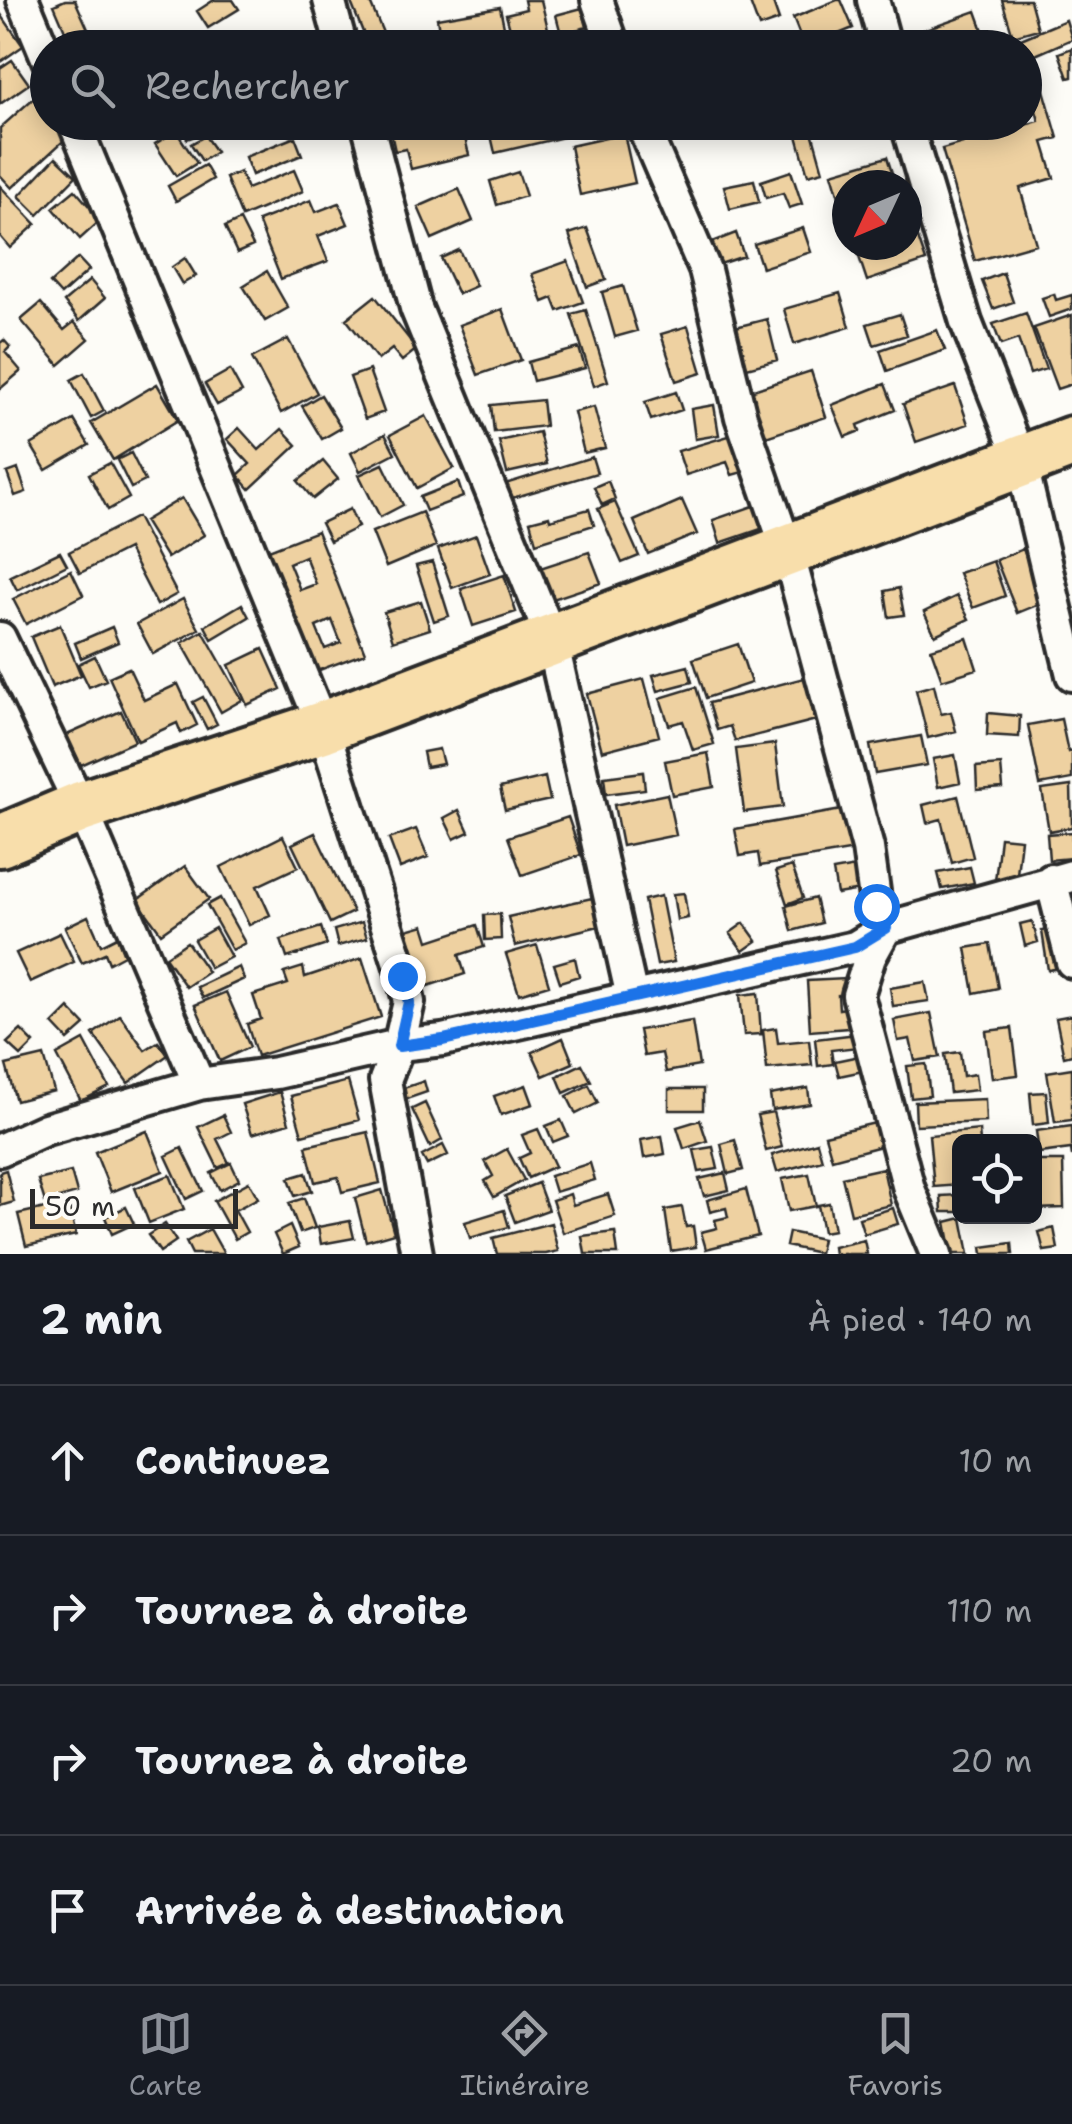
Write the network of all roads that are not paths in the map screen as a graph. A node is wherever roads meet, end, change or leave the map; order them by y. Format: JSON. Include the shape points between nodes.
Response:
{"nodes":[{"id":1,"x":22,"y":0,"type":"edge"},
{"id":2,"x":329,"y":0,"type":"edge"},
{"id":3,"x":597,"y":0,"type":"edge"},
{"id":4,"x":872,"y":0,"type":"edge"},
{"id":5,"x":35,"y":30,"type":"edge"},
{"id":6,"x":337,"y":30,"type":"edge"},
{"id":7,"x":608,"y":30,"type":"edge"},
{"id":8,"x":881,"y":30,"type":"edge"},
{"id":9,"x":81,"y":140,"type":"edge"},
{"id":10,"x":371,"y":140,"type":"edge"},
{"id":11,"x":649,"y":140,"type":"edge"},
{"id":12,"x":911,"y":140,"type":"edge"},
{"id":13,"x":1072,"y":442,"type":"edge"},
{"id":14,"x":1022,"y":461,"type":"junction"},
{"id":15,"x":788,"y":552,"type":"junction"},
{"id":16,"x":0,"y":638,"type":"edge"},
{"id":17,"x":552,"y":640,"type":"junction"},
{"id":18,"x":1072,"y":675,"type":"edge"},
{"id":19,"x":323,"y":727,"type":"junction"},
{"id":20,"x":81,"y":807,"type":"junction"},
{"id":21,"x":0,"y":841,"type":"edge"},
{"id":22,"x":1062,"y":878,"type":"edge"},
{"id":23,"x":886,"y":928,"type":"junction"},
{"id":24,"x":1072,"y":962,"type":"edge"},
{"id":25,"x":632,"y":997,"type":"junction"},
{"id":26,"x":399,"y":1046,"type":"junction"},
{"id":27,"x":199,"y":1084,"type":"junction"},
{"id":28,"x":0,"y":1150,"type":"edge"},
{"id":29,"x":417,"y":1254,"type":"edge"},
{"id":30,"x":936,"y":1254,"type":"edge"}],
"edges":[{"from":1,"to":5,"type":"street"},
{"from":2,"to":6,"type":"street"},
{"from":3,"to":7,"type":"street"},
{"from":4,"to":8,"type":"street"},
{"from":9,"to":19,"type":"street"},
{"from":10,"to":17,"type":"street","via":[[416,308]]},
{"from":11,"to":15,"type":"street","via":[[705,270],[741,417]]},
{"from":12,"to":14,"type":"street","via":[[966,322]]},
{"from":13,"to":14,"type":"highway"},
{"from":14,"to":15,"type":"highway"},
{"from":14,"to":18,"type":"street"},
{"from":15,"to":17,"type":"highway"},
{"from":15,"to":23,"type":"street"},
{"from":16,"to":20,"type":"street"},
{"from":17,"to":19,"type":"highway"},
{"from":17,"to":25,"type":"street"},
{"from":19,"to":20,"type":"highway"},
{"from":19,"to":26,"type":"street","via":[[409,1002]]},
{"from":20,"to":21,"type":"highway"},
{"from":20,"to":27,"type":"street"},
{"from":22,"to":23,"type":"street"},
{"from":22,"to":24,"type":"street"},
{"from":23,"to":25,"type":"street","via":[[855,947]]},
{"from":23,"to":30,"type":"street","via":[[858,995],[909,1189]]},
{"from":25,"to":26,"type":"street"},
{"from":26,"to":27,"type":"street"},
{"from":26,"to":29,"type":"street","via":[[385,1080]]},
{"from":27,"to":28,"type":"street","via":[[46,1129]]}]}
